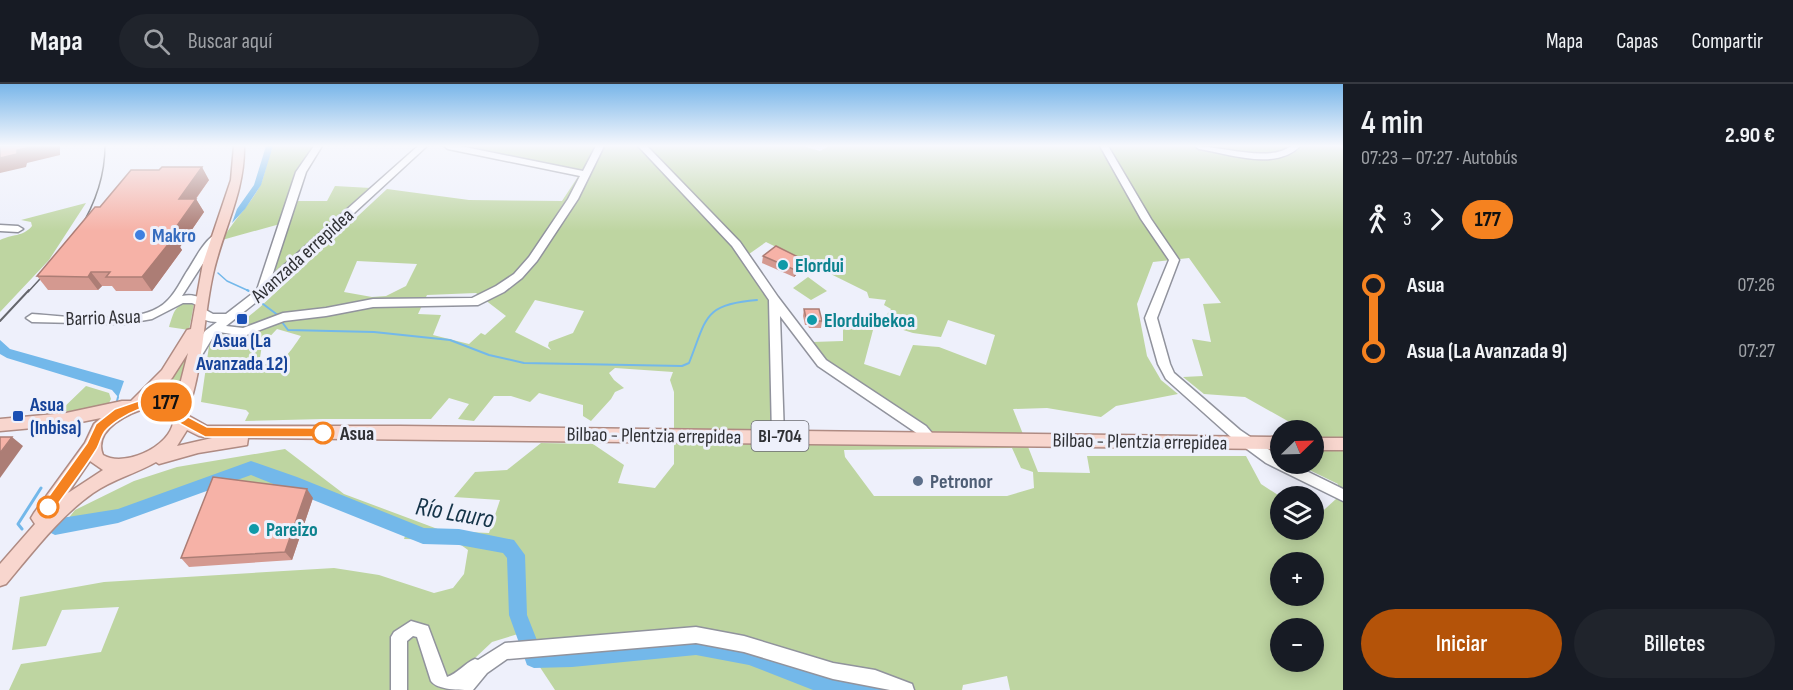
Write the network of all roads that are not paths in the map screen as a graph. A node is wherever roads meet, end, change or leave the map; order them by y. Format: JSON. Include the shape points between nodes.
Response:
{"nodes":[{"id":1,"x":236,"y":174,"type":"edge"},
{"id":2,"x":300,"y":174,"type":"edge"},
{"id":3,"x":392,"y":174,"type":"edge"},
{"id":4,"x":585,"y":174,"type":"edge"},
{"id":5,"x":669,"y":174,"type":"edge"},
{"id":6,"x":1120,"y":174,"type":"edge"},
{"id":7,"x":0,"y":228,"type":"edge"},
{"id":8,"x":18,"y":229,"type":"dead end"},
{"id":9,"x":219,"y":235,"type":"junction"},
{"id":10,"x":261,"y":292,"type":"junction"},
{"id":11,"x":774,"y":300,"type":"junction"},
{"id":12,"x":171,"y":304,"type":"junction"},
{"id":13,"x":200,"y":312,"type":"junction"},
{"id":14,"x":230,"y":317,"type":"junction"},
{"id":15,"x":32,"y":318,"type":"dead end"},
{"id":16,"x":217,"y":327,"type":"junction"},
{"id":17,"x":191,"y":340,"type":"junction"},
{"id":18,"x":193,"y":361,"type":"junction"},
{"id":19,"x":134,"y":405,"type":"junction"},
{"id":20,"x":181,"y":415,"type":"junction"},
{"id":21,"x":66,"y":419,"type":"junction"},
{"id":22,"x":0,"y":425,"type":"edge"},
{"id":23,"x":278,"y":434,"type":"junction"},
{"id":24,"x":778,"y":436,"type":"junction"},
{"id":25,"x":931,"y":439,"type":"junction"},
{"id":26,"x":93,"y":441,"type":"junction"},
{"id":27,"x":1249,"y":443,"type":"junction"},
{"id":28,"x":1270,"y":444,"type":"edge"},
{"id":29,"x":1324,"y":444,"type":"edge"},
{"id":30,"x":1343,"y":444,"type":"edge"},
{"id":31,"x":139,"y":463,"type":"junction"},
{"id":32,"x":1343,"y":495,"type":"edge"},
{"id":33,"x":0,"y":578,"type":"edge"},
{"id":34,"x":487,"y":662,"type":"junction"},
{"id":35,"x":399,"y":690,"type":"edge"},
{"id":36,"x":464,"y":690,"type":"edge"},
{"id":37,"x":906,"y":690,"type":"edge"}],
"edges":[{"from":1,"to":9,"type":"main road"},
{"from":2,"to":10,"type":"street"},
{"from":3,"to":10,"type":"street","name":"Avanzada errepidea"},
{"from":4,"to":16,"type":"street","via":[[533,259],[500,290],[474,302],[373,303],[283,317],[244,332]]},
{"from":5,"to":11,"type":"street","via":[[736,244]]},
{"from":6,"to":27,"type":"street","via":[[1174,260],[1151,318],[1164,364],[1170,376]]},
{"from":7,"to":8,"type":"street"},
{"from":9,"to":12,"type":"street"},
{"from":9,"to":13,"type":"main road"},
{"from":10,"to":14,"type":"street","name":"Avanzada errepidea"},
{"from":11,"to":24,"type":"street"},
{"from":11,"to":25,"type":"street","via":[[822,363]]},
{"from":12,"to":13,"type":"street","name":"Barrio Asua","via":[[191,297]]},
{"from":12,"to":15,"type":"street","name":"Barrio Asua","via":[[138,319]]},
{"from":13,"to":14,"type":"street","via":[[211,318]]},
{"from":13,"to":17,"type":"main road"},
{"from":14,"to":16,"type":"street"},
{"from":14,"to":17,"type":"street"},
{"from":16,"to":18,"type":"street"},
{"from":17,"to":18,"type":"main road"},
{"from":17,"to":19,"type":"main road","via":[[167,374]]},
{"from":18,"to":20,"type":"main road"},
{"from":19,"to":20,"type":"main road","via":[[163,401],[173,404]]},
{"from":19,"to":21,"type":"main road"},
{"from":19,"to":26,"type":"main road","via":[[109,419]]},
{"from":20,"to":23,"type":"main road","number":"BI-704","via":[[205,432]]},
{"from":20,"to":31,"type":"main road","via":[[177,437],[164,450]]},
{"from":21,"to":22,"type":"main road"},
{"from":21,"to":26,"type":"main road","via":[[83,426]]},
{"from":23,"to":24,"type":"main road","name":"Bilbao - Plentzia errepidea","number":"BI-704"},
{"from":23,"to":31,"type":"main road","number":"BI-704","via":[[198,447]]},
{"from":24,"to":25,"type":"main road","name":"Bilbao - Plentzia errepidea","number":"BI-704"},
{"from":25,"to":27,"type":"main road","name":"Bilbao - Plentzia errepidea","number":"BI-704"},
{"from":26,"to":31,"type":"main road","via":[[93,454],[106,466]]},
{"from":26,"to":33,"type":"main road"},
{"from":27,"to":28,"type":"main road","name":"Bilbao - Plentzia errepidea","number":"BI-704"},
{"from":27,"to":32,"type":"street","via":[[1270,459]]},
{"from":29,"to":30,"type":"main road"},
{"from":31,"to":33,"type":"main road","via":[[116,471],[69,500]]},
{"from":34,"to":35,"type":"street","via":[[455,683],[445,685],[439,681],[423,631],[411,628],[399,637]]},
{"from":34,"to":36,"type":"street"},
{"from":34,"to":37,"type":"street","via":[[517,648],[667,636],[724,637],[824,668],[872,676]]}]}
